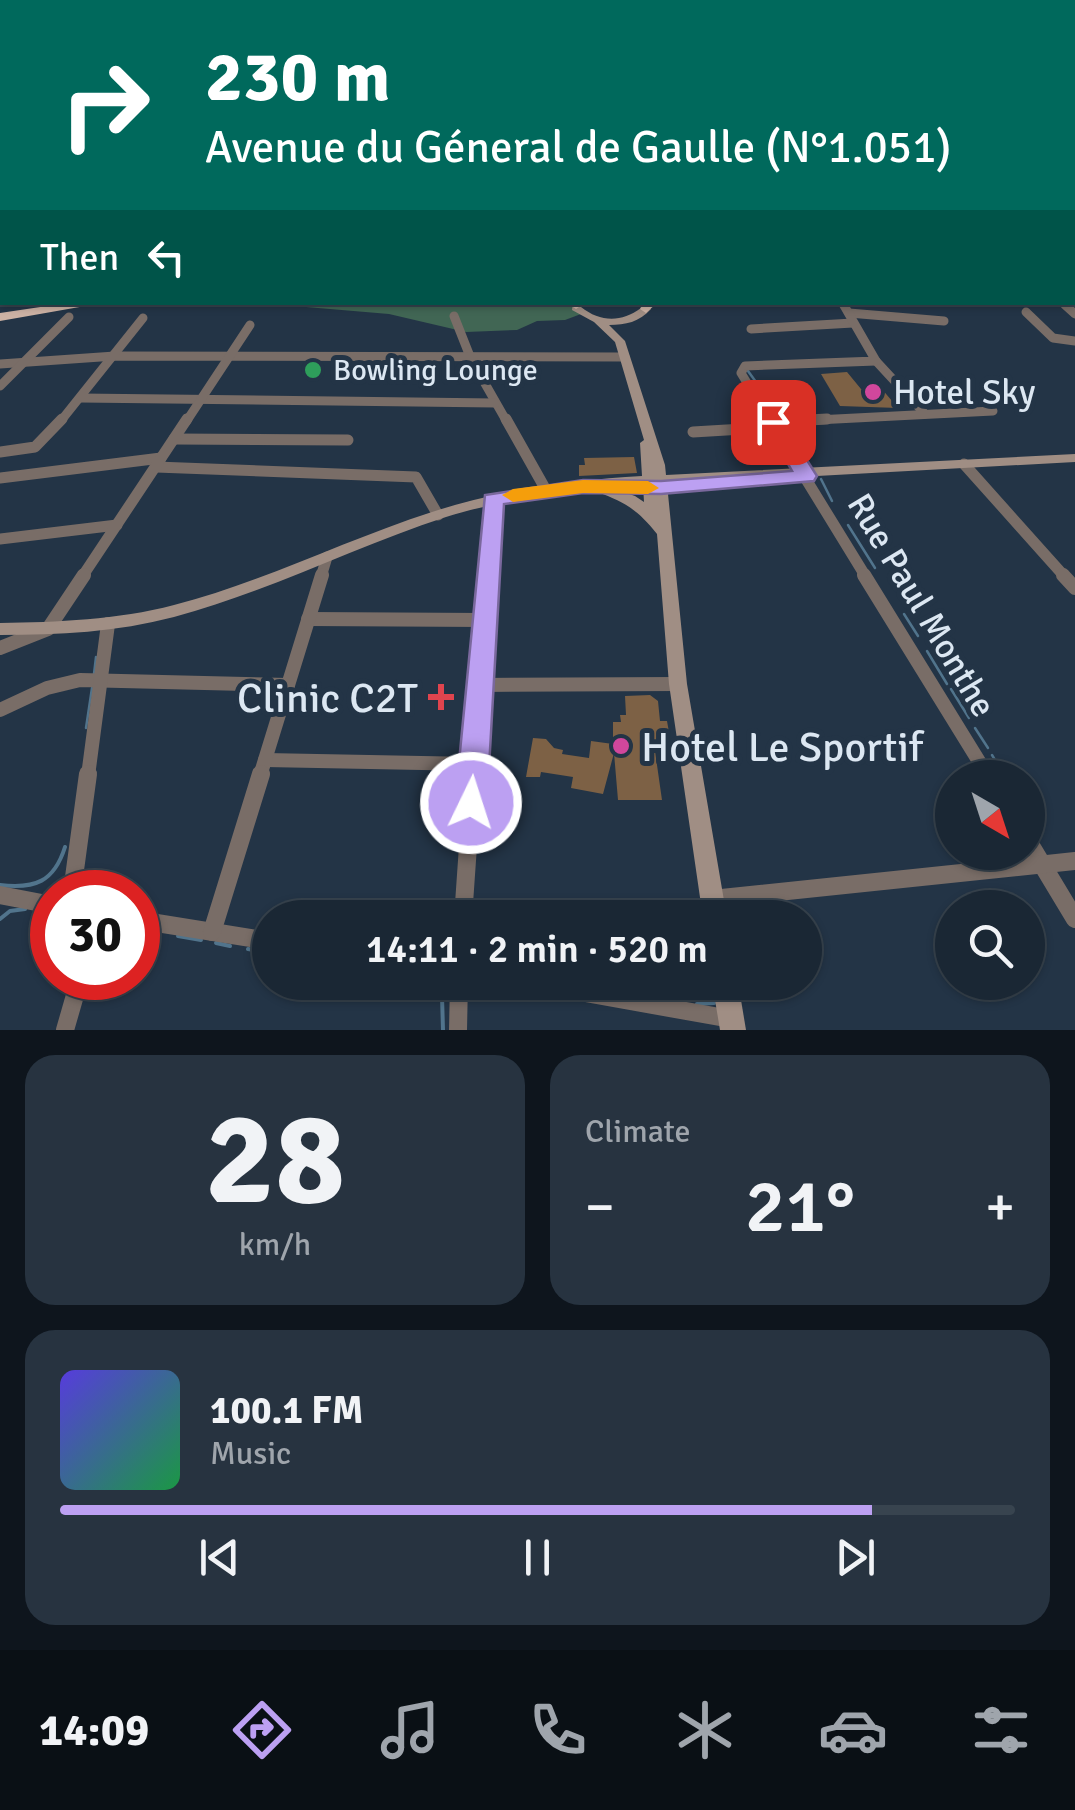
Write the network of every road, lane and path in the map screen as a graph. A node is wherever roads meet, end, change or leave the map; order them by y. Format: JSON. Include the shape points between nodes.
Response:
{"nodes":[{"id":1,"x":52,"y":305,"type":"edge"},
{"id":2,"x":78,"y":305,"type":"edge"},
{"id":3,"x":576,"y":305,"type":"edge"},
{"id":4,"x":647,"y":305,"type":"edge"},
{"id":5,"x":844,"y":305,"type":"edge"},
{"id":6,"x":1065,"y":305,"type":"edge"},
{"id":7,"x":1026,"y":312,"type":"dead end"},
{"id":8,"x":1075,"y":314,"type":"edge"},
{"id":9,"x":0,"y":315,"type":"edge"},
{"id":10,"x":454,"y":316,"type":"dead end"},
{"id":11,"x":68,"y":318,"type":"dead end"},
{"id":12,"x":143,"y":318,"type":"dead end"},
{"id":13,"x":851,"y":318,"type":"junction"},
{"id":14,"x":633,"y":319,"type":"junction"},
{"id":15,"x":598,"y":320,"type":"junction"},
{"id":16,"x":944,"y":321,"type":"dead end"},
{"id":17,"x":250,"y":325,"type":"dead end"},
{"id":18,"x":751,"y":329,"type":"dead end"},
{"id":19,"x":1075,"y":340,"type":"edge"},
{"id":20,"x":620,"y":341,"type":"junction"},
{"id":21,"x":116,"y":356,"type":"junction"},
{"id":22,"x":229,"y":356,"type":"junction"},
{"id":23,"x":624,"y":357,"type":"junction"},
{"id":24,"x":471,"y":359,"type":"junction"},
{"id":25,"x":876,"y":360,"type":"junction"},
{"id":26,"x":26,"y":362,"type":"junction"},
{"id":27,"x":0,"y":364,"type":"edge"},
{"id":28,"x":0,"y":386,"type":"edge"},
{"id":29,"x":80,"y":398,"type":"junction"},
{"id":30,"x":200,"y":399,"type":"junction"},
{"id":31,"x":495,"y":403,"type":"junction"},
{"id":32,"x":993,"y":411,"type":"dead end"},
{"id":33,"x":925,"y":414,"type":"junction"},
{"id":34,"x":775,"y":424,"type":"junction"},
{"id":35,"x":693,"y":432,"type":"dead end"},
{"id":36,"x":174,"y":439,"type":"junction"},
{"id":37,"x":348,"y":440,"type":"dead end"},
{"id":38,"x":652,"y":447,"type":"junction"},
{"id":39,"x":0,"y":452,"type":"edge"},
{"id":40,"x":1075,"y":458,"type":"edge"},
{"id":41,"x":159,"y":462,"type":"junction"},
{"id":42,"x":964,"y":464,"type":"junction"},
{"id":43,"x":810,"y":474,"type":"junction"},
{"id":44,"x":0,"y":478,"type":"edge"},
{"id":45,"x":696,"y":478,"type":"junction"},
{"id":46,"x":654,"y":484,"type":"junction"},
{"id":47,"x":583,"y":486,"type":"junction"},
{"id":48,"x":602,"y":488,"type":"junction"},
{"id":49,"x":546,"y":490,"type":"junction"},
{"id":50,"x":493,"y":499,"type":"junction"},
{"id":51,"x":438,"y":515,"type":"junction"},
{"id":52,"x":657,"y":523,"type":"junction"},
{"id":53,"x":118,"y":524,"type":"junction"},
{"id":54,"x":0,"y":539,"type":"edge"},
{"id":55,"x":328,"y":557,"type":"junction"},
{"id":56,"x":1075,"y":588,"type":"edge"},
{"id":57,"x":308,"y":619,"type":"junction"},
{"id":58,"x":484,"y":620,"type":"junction"},
{"id":59,"x":108,"y":624,"type":"junction"},
{"id":60,"x":0,"y":629,"type":"edge"},
{"id":61,"x":48,"y":629,"type":"junction"},
{"id":62,"x":0,"y":648,"type":"edge"},
{"id":63,"x":100,"y":682,"type":"junction"},
{"id":64,"x":288,"y":684,"type":"junction"},
{"id":65,"x":678,"y":684,"type":"junction"},
{"id":66,"x":480,"y":686,"type":"junction"},
{"id":67,"x":0,"y":710,"type":"edge"},
{"id":68,"x":265,"y":760,"type":"junction"},
{"id":69,"x":978,"y":760,"type":"edge"},
{"id":70,"x":474,"y":764,"type":"junction"},
{"id":71,"x":1075,"y":861,"type":"edge"},
{"id":72,"x":1045,"y":864,"type":"edge"},
{"id":73,"x":1045,"y":869,"type":"edge"},
{"id":74,"x":75,"y":870,"type":"edge"},
{"id":75,"x":997,"y":870,"type":"edge"},
{"id":76,"x":0,"y":895,"type":"edge"},
{"id":77,"x":464,"y":900,"type":"edge"},
{"id":78,"x":712,"y":900,"type":"edge"},
{"id":79,"x":773,"y":900,"type":"edge"},
{"id":80,"x":30,"y":901,"type":"edge"},
{"id":81,"x":1075,"y":918,"type":"edge"},
{"id":82,"x":160,"y":924,"type":"edge"},
{"id":83,"x":212,"y":932,"type":"junction"},
{"id":84,"x":252,"y":938,"type":"edge"},
{"id":85,"x":74,"y":1000,"type":"edge"},
{"id":86,"x":459,"y":1000,"type":"edge"},
{"id":87,"x":613,"y":1000,"type":"edge"},
{"id":88,"x":732,"y":1024,"type":"edge"},
{"id":89,"x":65,"y":1030,"type":"edge"},
{"id":90,"x":458,"y":1030,"type":"edge"}],
"edges":[{"from":1,"to":9,"type":"highway"},
{"from":2,"to":9,"type":"highway"},
{"from":3,"to":15,"type":"main road"},
{"from":4,"to":14,"type":"main road"},
{"from":5,"to":13,"type":"street"},
{"from":6,"to":8,"type":"street"},
{"from":7,"to":19,"type":"street","via":[[1053,338]]},
{"from":10,"to":24,"type":"street"},
{"from":11,"to":26,"type":"street"},
{"from":12,"to":21,"type":"street"},
{"from":13,"to":16,"type":"street"},
{"from":13,"to":18,"type":"street"},
{"from":13,"to":25,"type":"street"},
{"from":14,"to":15,"type":"main road"},
{"from":14,"to":20,"type":"main road"},
{"from":15,"to":20,"type":"main road"},
{"from":17,"to":22,"type":"street"},
{"from":20,"to":23,"type":"main road"},
{"from":21,"to":22,"type":"street"},
{"from":21,"to":26,"type":"street"},
{"from":21,"to":29,"type":"street"},
{"from":22,"to":24,"type":"street"},
{"from":22,"to":30,"type":"street"},
{"from":23,"to":24,"type":"street"},
{"from":23,"to":38,"type":"main road"},
{"from":24,"to":31,"type":"street"},
{"from":25,"to":33,"type":"street"},
{"from":25,"to":34,"type":"street","name":"Rue Paul Monthe","via":[[746,366],[741,373]]},
{"from":26,"to":27,"type":"street"},
{"from":26,"to":28,"type":"street"},
{"from":29,"to":30,"type":"street"},
{"from":29,"to":39,"type":"street","via":[[39,445]]},
{"from":30,"to":31,"type":"street"},
{"from":30,"to":36,"type":"street"},
{"from":31,"to":49,"type":"street"},
{"from":32,"to":33,"type":"street"},
{"from":33,"to":34,"type":"street"},
{"from":34,"to":35,"type":"street"},
{"from":34,"to":43,"type":"street","name":"Rue Paul Monthe"},
{"from":36,"to":37,"type":"street"},
{"from":36,"to":41,"type":"street"},
{"from":38,"to":45,"type":"main road","via":[[671,468]]},
{"from":38,"to":46,"type":"main road","via":[[644,447]]},
{"from":40,"to":42,"type":"main road"},
{"from":41,"to":44,"type":"street"},
{"from":41,"to":51,"type":"street","via":[[416,477]]},
{"from":41,"to":53,"type":"street"},
{"from":42,"to":43,"type":"main road"},
{"from":42,"to":56,"type":"street"},
{"from":43,"to":45,"type":"main road"},
{"from":43,"to":46,"type":"main road"},
{"from":43,"to":69,"type":"street","name":"Rue Paul Monthe"},
{"from":45,"to":46,"type":"main road"},
{"from":46,"to":47,"type":"main road"},
{"from":46,"to":48,"type":"main road"},
{"from":46,"to":52,"type":"main road"},
{"from":47,"to":48,"type":"main road"},
{"from":47,"to":49,"type":"main road"},
{"from":48,"to":52,"type":"main road","via":[[639,504]]},
{"from":49,"to":50,"type":"main road"},
{"from":50,"to":51,"type":"main road"},
{"from":50,"to":58,"type":"street"},
{"from":51,"to":55,"type":"main road"},
{"from":52,"to":65,"type":"main road"},
{"from":53,"to":54,"type":"street"},
{"from":53,"to":61,"type":"street"},
{"from":55,"to":57,"type":"street"},
{"from":55,"to":59,"type":"main road","via":[[205,602]]},
{"from":57,"to":58,"type":"street"},
{"from":57,"to":64,"type":"street"},
{"from":58,"to":66,"type":"street"},
{"from":59,"to":61,"type":"main road"},
{"from":59,"to":63,"type":"street"},
{"from":60,"to":61,"type":"main road"},
{"from":61,"to":62,"type":"street"},
{"from":63,"to":64,"type":"street"},
{"from":63,"to":67,"type":"street","via":[[56,685]]},
{"from":63,"to":74,"type":"street"},
{"from":64,"to":68,"type":"street"},
{"from":65,"to":66,"type":"street"},
{"from":65,"to":78,"type":"main road"},
{"from":66,"to":70,"type":"street"},
{"from":68,"to":70,"type":"street"},
{"from":68,"to":83,"type":"street"},
{"from":70,"to":77,"type":"street"},
{"from":71,"to":72,"type":"street"},
{"from":73,"to":81,"type":"street"},
{"from":75,"to":79,"type":"street"},
{"from":76,"to":80,"type":"street"},
{"from":82,"to":83,"type":"street"},
{"from":83,"to":84,"type":"street"},
{"from":85,"to":89,"type":"street"},
{"from":86,"to":90,"type":"street"},
{"from":87,"to":88,"type":"street"}]}
